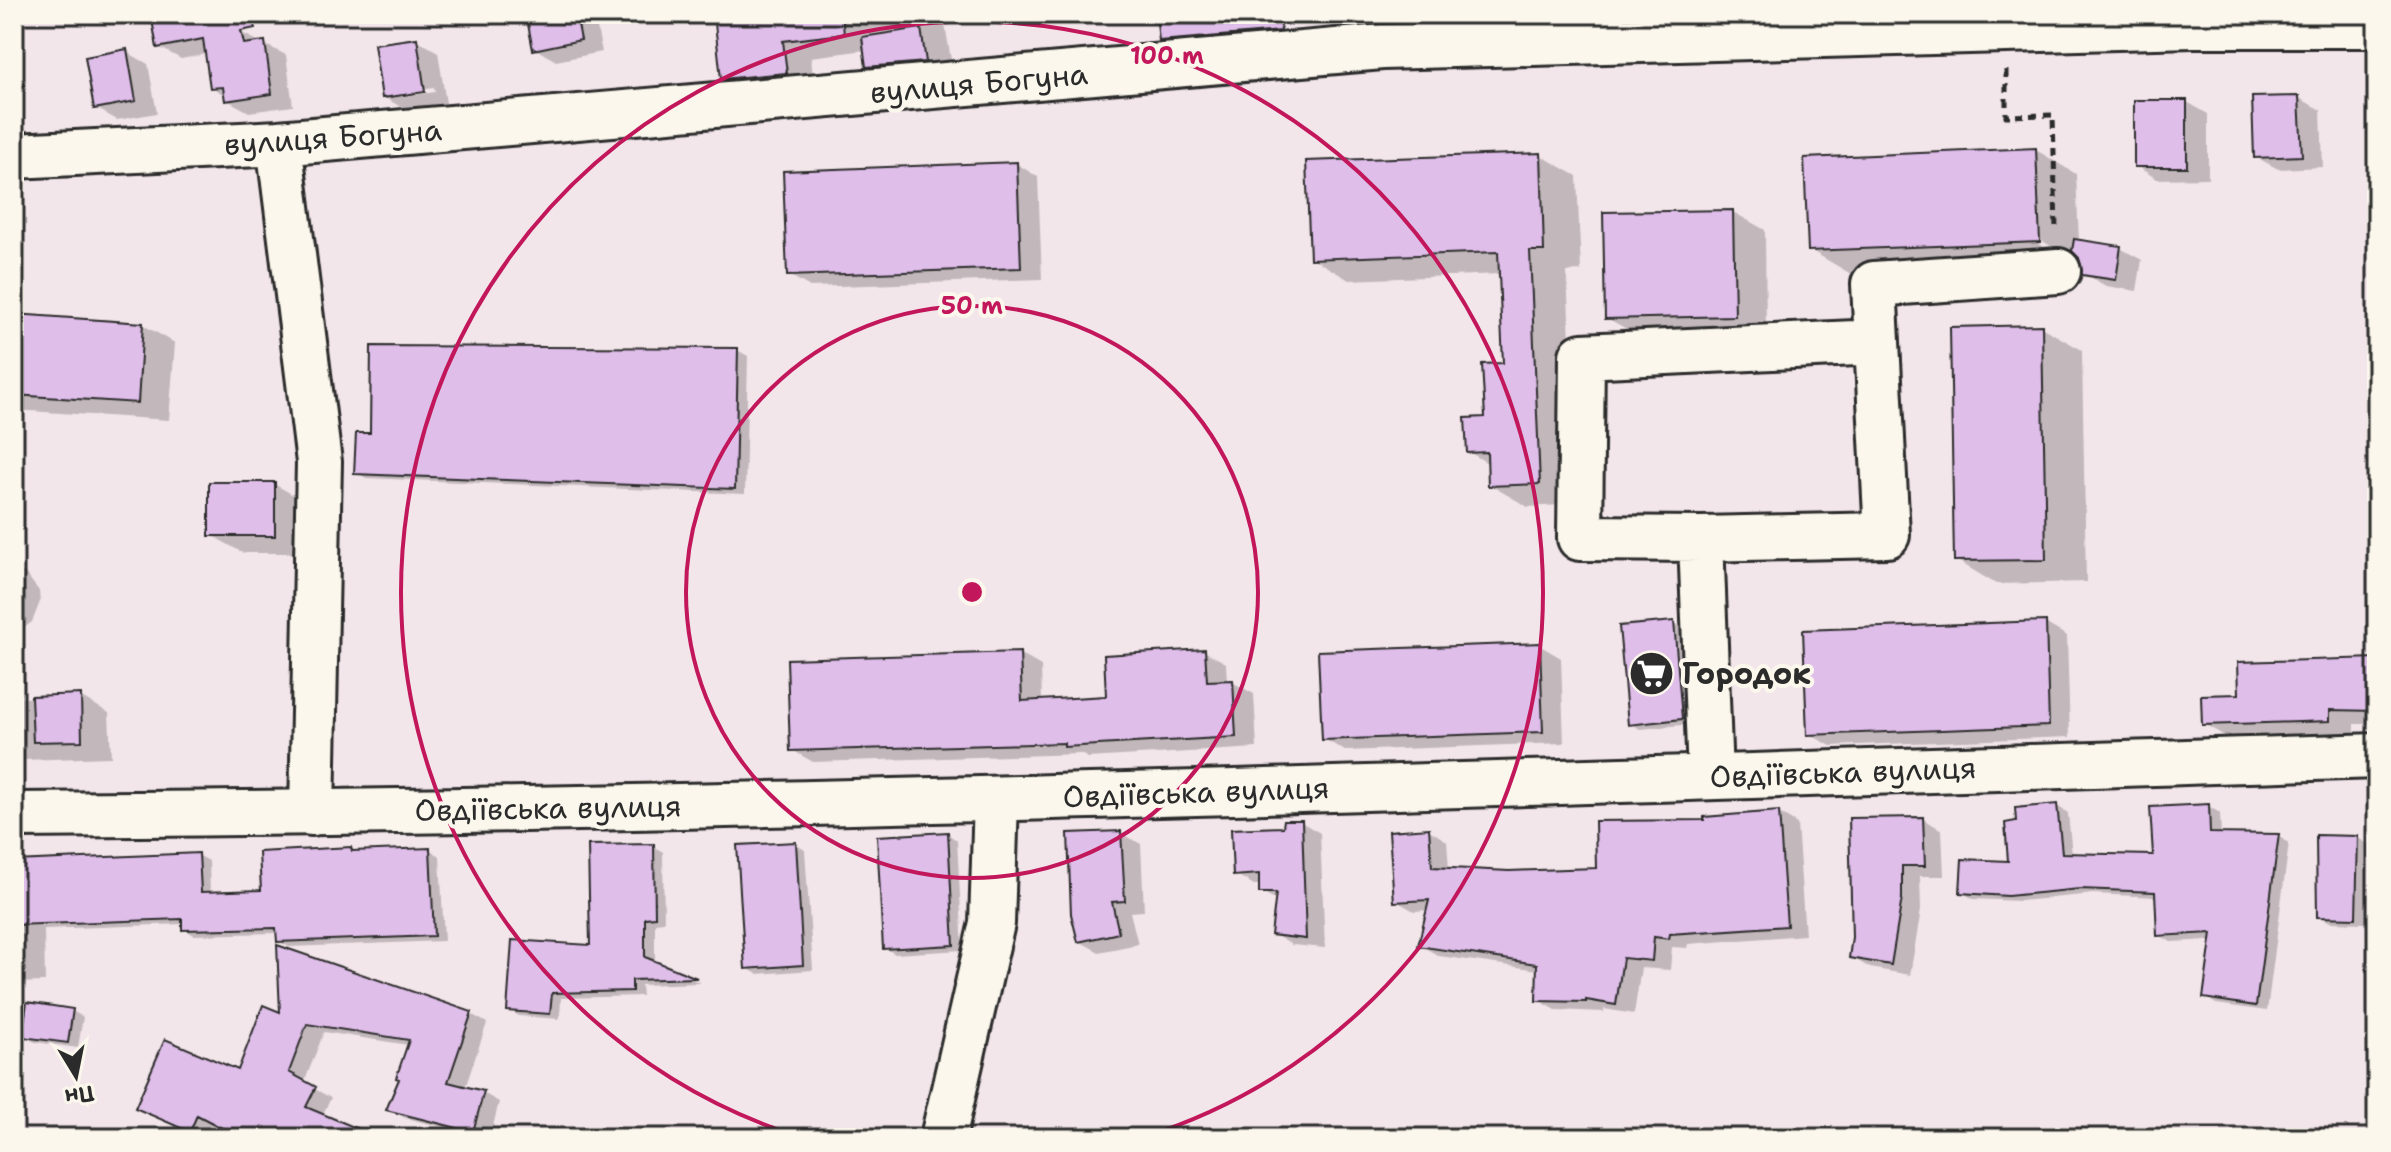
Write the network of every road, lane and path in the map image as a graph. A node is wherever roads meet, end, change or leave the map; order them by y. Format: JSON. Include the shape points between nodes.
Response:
{"nodes":[{"id":1,"x":2377,"y":25,"type":"edge"},
{"id":2,"x":2005,"y":30,"type":"junction"},
{"id":3,"x":279,"y":143,"type":"junction"},
{"id":4,"x":14,"y":156,"type":"edge"},
{"id":5,"x":2058,"y":271,"type":"joint"},
{"id":6,"x":1877,"y":342,"type":"junction"},
{"id":7,"x":1701,"y":539,"type":"junction"},
{"id":8,"x":2377,"y":756,"type":"edge"},
{"id":9,"x":1710,"y":777,"type":"junction"},
{"id":10,"x":996,"y":799,"type":"junction"},
{"id":11,"x":312,"y":813,"type":"junction"},
{"id":12,"x":14,"y":815,"type":"edge"},
{"id":13,"x":943,"y":1138,"type":"edge"}],
"edges":[{"from":1,"to":2,"type":"street","name":"вулиця Богуна"},
{"from":2,"to":3,"type":"street","name":"вулиця Богуна","via":[[1382,47]]},
{"from":2,"to":5,"type":"path","via":[[2006,116],[2053,115]]},
{"from":3,"to":4,"type":"street","name":"вулиця Богуна"},
{"from":3,"to":11,"type":"street","via":[[319,462]]},
{"from":5,"to":6,"type":"street","via":[[1874,284]]},
{"from":6,"to":7,"type":"street","via":[[1887,535]]},
{"from":6,"to":7,"type":"street","via":[[1582,356],[1580,538]]},
{"from":7,"to":9,"type":"street"},
{"from":8,"to":9,"type":"street","name":"Овдіївська вулиця"},
{"from":9,"to":10,"type":"street","name":"Овдіївська вулиця"},
{"from":10,"to":11,"type":"street","name":"Овдіївська вулиця"},
{"from":10,"to":13,"type":"street","via":[[992,923]]},
{"from":11,"to":12,"type":"street","name":"Овдіївська вулиця"}]}
